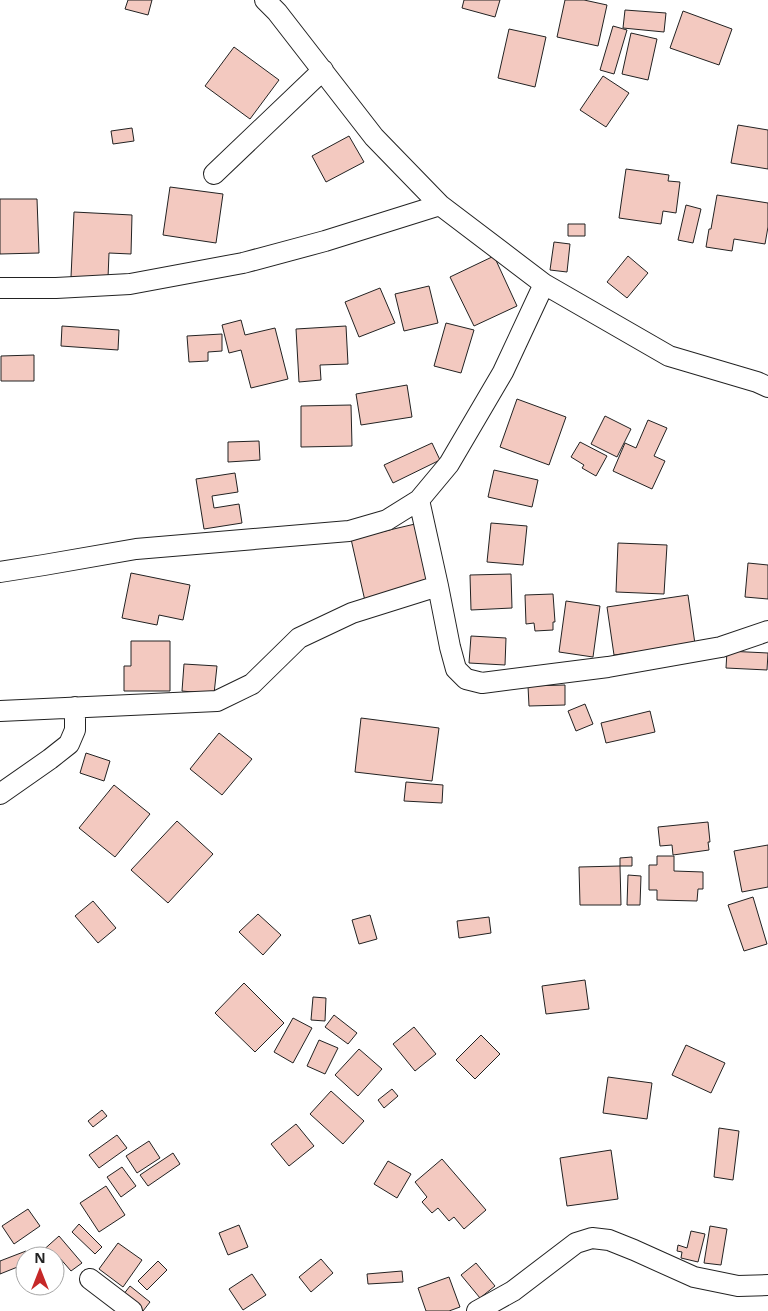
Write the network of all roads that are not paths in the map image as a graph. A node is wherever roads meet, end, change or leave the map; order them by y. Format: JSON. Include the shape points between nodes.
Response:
{"nodes":[{"id":1,"x":265,"y":0,"type":"edge"},
{"id":2,"x":323,"y":70,"type":"junction"},
{"id":3,"x":214,"y":174,"type":"dead end"},
{"id":4,"x":440,"y":206,"type":"junction"},
{"id":5,"x":544,"y":284,"type":"junction"},
{"id":6,"x":0,"y":288,"type":"edge"},
{"id":7,"x":768,"y":387,"type":"edge"},
{"id":8,"x":418,"y":500,"type":"junction"},
{"id":9,"x":0,"y":572,"type":"edge"},
{"id":10,"x":438,"y":586,"type":"junction"},
{"id":11,"x":768,"y":631,"type":"edge"},
{"id":12,"x":75,"y":707,"type":"junction"},
{"id":13,"x":0,"y":711,"type":"edge"},
{"id":14,"x":0,"y":794,"type":"edge"},
{"id":15,"x":90,"y":1278,"type":"dead end"},
{"id":16,"x":768,"y":1285,"type":"edge"},
{"id":17,"x":132,"y":1311,"type":"edge"},
{"id":18,"x":477,"y":1311,"type":"edge"}],
"edges":[{"from":1,"to":2,"type":"street"},
{"from":2,"to":3,"type":"street"},
{"from":2,"to":4,"type":"street","via":[[374,137]]},
{"from":4,"to":5,"type":"street"},
{"from":4,"to":6,"type":"street","via":[[243,263],[130,284]]},
{"from":5,"to":7,"type":"street","via":[[669,356]]},
{"from":5,"to":8,"type":"street","via":[[502,372],[449,464]]},
{"from":8,"to":9,"type":"street","via":[[387,520],[349,531],[136,548]]},
{"from":8,"to":10,"type":"street"},
{"from":10,"to":11,"type":"street","via":[[456,669],[466,679],[482,683],[608,667],[721,647]]},
{"from":10,"to":12,"type":"street","via":[[352,613],[299,638],[252,684],[217,701]]},
{"from":12,"to":13,"type":"street"},
{"from":12,"to":14,"type":"street","via":[[75,730],[69,744]]},
{"from":15,"to":17,"type":"street"},
{"from":16,"to":18,"type":"street","via":[[738,1286],[694,1277],[609,1240],[592,1238],[576,1243],[513,1291]]}]}
